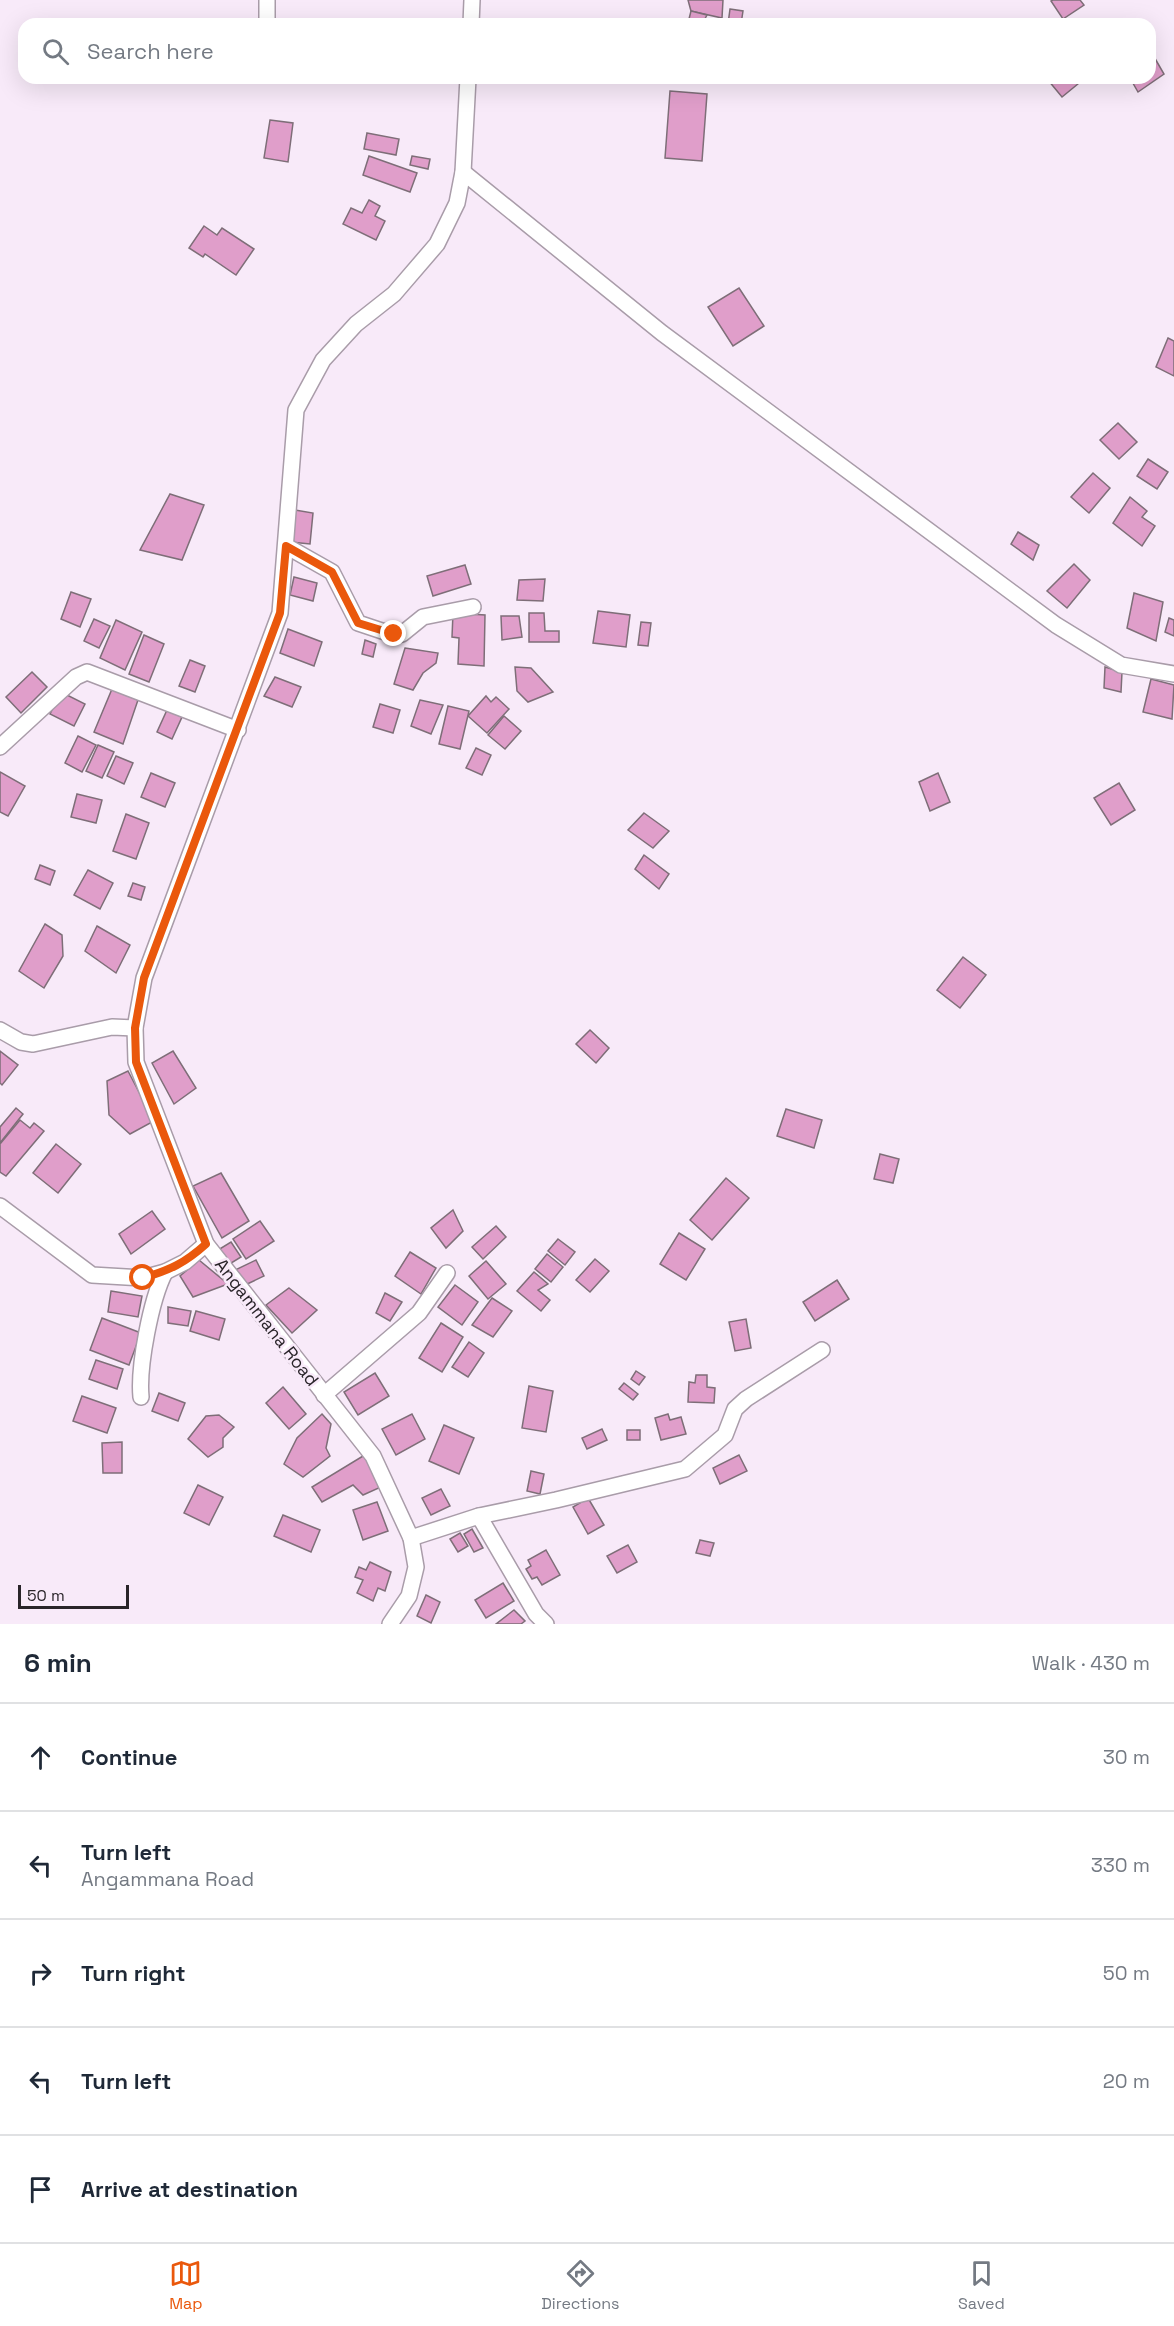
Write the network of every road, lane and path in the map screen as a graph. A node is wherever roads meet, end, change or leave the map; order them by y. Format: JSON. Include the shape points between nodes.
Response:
{"nodes":[{"id":1,"x":267,"y":0,"type":"edge"},
{"id":2,"x":472,"y":0,"type":"edge"},
{"id":3,"x":267,"y":18,"type":"edge"},
{"id":4,"x":471,"y":18,"type":"edge"},
{"id":5,"x":468,"y":84,"type":"edge"},
{"id":6,"x":463,"y":172,"type":"junction"},
{"id":7,"x":286,"y":546,"type":"junction"},
{"id":8,"x":473,"y":607,"type":"dead end"},
{"id":9,"x":1174,"y":674,"type":"edge"},
{"id":10,"x":238,"y":730,"type":"junction"},
{"id":11,"x":0,"y":747,"type":"edge"},
{"id":12,"x":135,"y":1028,"type":"junction"},
{"id":13,"x":0,"y":1030,"type":"edge"},
{"id":14,"x":0,"y":1206,"type":"edge"},
{"id":15,"x":206,"y":1244,"type":"junction"},
{"id":16,"x":165,"y":1272,"type":"junction"},
{"id":17,"x":447,"y":1273,"type":"dead end"},
{"id":18,"x":822,"y":1350,"type":"dead end"},
{"id":19,"x":324,"y":1395,"type":"junction"},
{"id":20,"x":141,"y":1397,"type":"dead end"},
{"id":21,"x":479,"y":1516,"type":"junction"},
{"id":22,"x":411,"y":1538,"type":"junction"},
{"id":23,"x":536,"y":1621,"type":"edge"},
{"id":24,"x":390,"y":1624,"type":"edge"}],
"edges":[{"from":1,"to":3,"type":"street"},
{"from":2,"to":4,"type":"street"},
{"from":5,"to":6,"type":"street","name":"Angammana Road"},
{"from":6,"to":7,"type":"street","name":"Angammana Road","via":[[457,203],[437,244],[394,294],[356,324],[323,360],[296,410]]},
{"from":6,"to":9,"type":"street","via":[[662,333],[1056,625],[1121,665]]},
{"from":7,"to":8,"type":"street","via":[[332,572],[358,623],[402,634],[423,617]]},
{"from":7,"to":10,"type":"street","name":"Angammana Road","via":[[280,613]]},
{"from":10,"to":11,"type":"street","via":[[87,672],[76,677]]},
{"from":10,"to":12,"type":"street","name":"Angammana Road","via":[[144,978]]},
{"from":12,"to":13,"type":"street","via":[[112,1027],[33,1044]]},
{"from":12,"to":15,"type":"street","name":"Angammana Road","via":[[136,1062]]},
{"from":14,"to":16,"type":"street","via":[[92,1275],[143,1278]]},
{"from":15,"to":16,"type":"street","via":[[185,1262]]},
{"from":15,"to":19,"type":"street","name":"Angammana Road"},
{"from":16,"to":20,"type":"street","via":[[156,1289],[140,1380]]},
{"from":17,"to":19,"type":"street","via":[[419,1313]]},
{"from":18,"to":21,"type":"street","via":[[746,1399],[735,1409],[725,1435],[685,1469]]},
{"from":19,"to":22,"type":"street","name":"Angammana Road","via":[[373,1456]]},
{"from":21,"to":22,"type":"street"},
{"from":21,"to":23,"type":"street"},
{"from":22,"to":24,"type":"street","name":"Angammana Road","via":[[416,1568],[409,1596]]}]}
